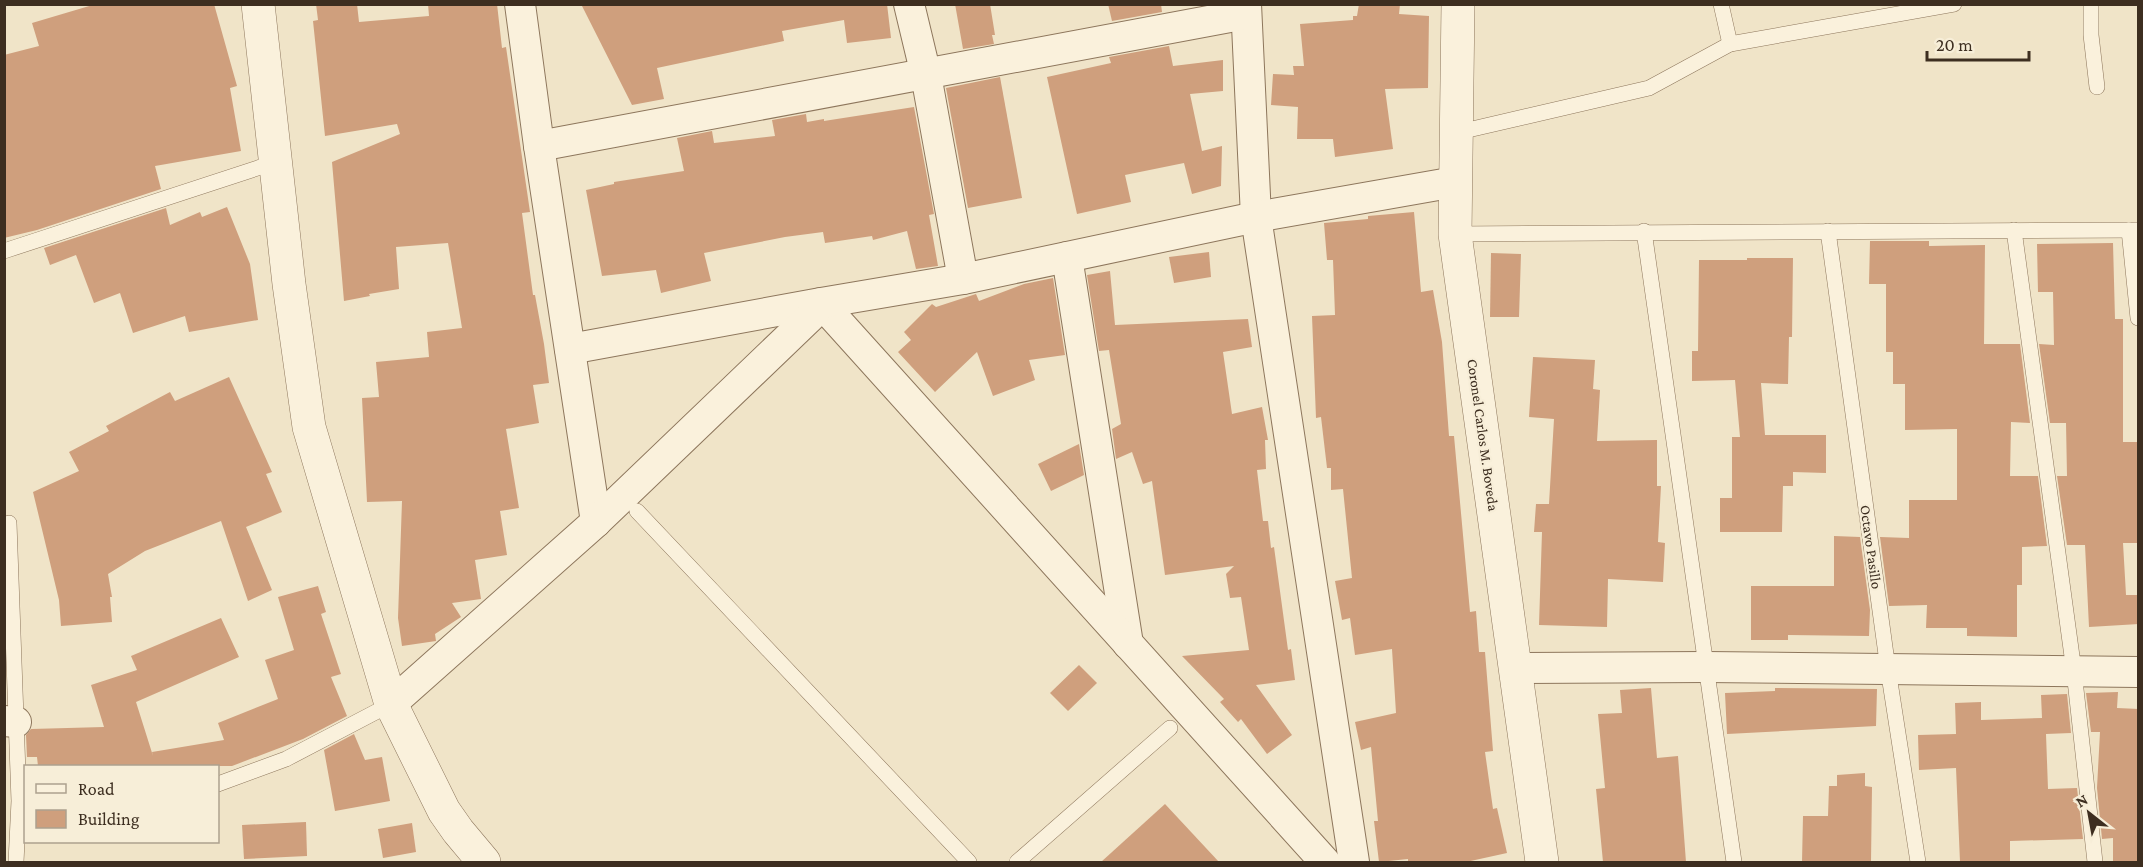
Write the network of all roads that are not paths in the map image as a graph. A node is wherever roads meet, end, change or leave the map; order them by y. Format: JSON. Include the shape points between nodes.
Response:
{"nodes":[{"id":1,"x":258,"y":4,"type":"edge"},
{"id":2,"x":520,"y":4,"type":"edge"},
{"id":3,"x":909,"y":4,"type":"edge"},
{"id":4,"x":1458,"y":4,"type":"edge"},
{"id":5,"x":1721,"y":4,"type":"edge"},
{"id":6,"x":1954,"y":4,"type":"edge"},
{"id":7,"x":2091,"y":4,"type":"edge"},
{"id":8,"x":1246,"y":9,"type":"edge"},
{"id":9,"x":1730,"y":44,"type":"junction"},
{"id":10,"x":926,"y":75,"type":"junction"},
{"id":11,"x":2097,"y":87,"type":"dead end"},
{"id":12,"x":1455,"y":133,"type":"junction"},
{"id":13,"x":539,"y":146,"type":"junction"},
{"id":14,"x":276,"y":162,"type":"junction"},
{"id":15,"x":1455,"y":182,"type":"junction"},
{"id":16,"x":1256,"y":217,"type":"junction"},
{"id":17,"x":2014,"y":230,"type":"junction"},
{"id":18,"x":2134,"y":230,"type":"edge"},
{"id":19,"x":1644,"y":231,"type":"junction"},
{"id":20,"x":1828,"y":231,"type":"junction"},
{"id":21,"x":1455,"y":234,"type":"junction"},
{"id":22,"x":4,"y":251,"type":"edge"},
{"id":23,"x":1067,"y":257,"type":"junction"},
{"id":24,"x":963,"y":279,"type":"junction"},
{"id":25,"x":821,"y":303,"type":"junction"},
{"id":26,"x":2139,"y":318,"type":"edge"},
{"id":27,"x":570,"y":349,"type":"junction"},
{"id":28,"x":637,"y":511,"type":"dead end"},
{"id":29,"x":596,"y":522,"type":"junction"},
{"id":30,"x":9,"y":523,"type":"dead end"},
{"id":31,"x":1128,"y":644,"type":"junction"},
{"id":32,"x":1706,"y":667,"type":"junction"},
{"id":33,"x":1515,"y":668,"type":"junction"},
{"id":34,"x":1888,"y":669,"type":"junction"},
{"id":35,"x":2074,"y":671,"type":"junction"},
{"id":36,"x":2139,"y":672,"type":"edge"},
{"id":37,"x":391,"y":704,"type":"junction"},
{"id":38,"x":10,"y":721,"type":"edge"},
{"id":39,"x":1170,"y":728,"type":"dead end"},
{"id":40,"x":219,"y":784,"type":"edge"},
{"id":41,"x":22,"y":801,"type":"edge"},
{"id":42,"x":458,"y":847,"type":"edge"},
{"id":43,"x":16,"y":862,"type":"edge"},
{"id":44,"x":484,"y":862,"type":"edge"},
{"id":45,"x":969,"y":862,"type":"edge"},
{"id":46,"x":1017,"y":862,"type":"edge"},
{"id":47,"x":1325,"y":862,"type":"edge"},
{"id":48,"x":1354,"y":862,"type":"edge"},
{"id":49,"x":1542,"y":862,"type":"edge"},
{"id":50,"x":1734,"y":862,"type":"edge"},
{"id":51,"x":1918,"y":862,"type":"edge"},
{"id":52,"x":2095,"y":862,"type":"edge"}],
"edges":[{"from":1,"to":14,"type":"street"},
{"from":2,"to":13,"type":"street"},
{"from":3,"to":10,"type":"street"},
{"from":4,"to":12,"type":"street","name":"Coronel Carlos M. Boveda"},
{"from":5,"to":9,"type":"lane"},
{"from":6,"to":9,"type":"lane"},
{"from":7,"to":11,"type":"lane"},
{"from":8,"to":10,"type":"street"},
{"from":8,"to":16,"type":"street"},
{"from":9,"to":12,"type":"lane","via":[[1649,88]]},
{"from":10,"to":13,"type":"street"},
{"from":10,"to":24,"type":"street"},
{"from":12,"to":15,"type":"street","name":"Coronel Carlos M. Boveda"},
{"from":13,"to":27,"type":"street"},
{"from":14,"to":22,"type":"lane"},
{"from":14,"to":37,"type":"street","via":[[309,427]]},
{"from":15,"to":16,"type":"street"},
{"from":15,"to":21,"type":"street","name":"Coronel Carlos M. Boveda"},
{"from":16,"to":23,"type":"street"},
{"from":16,"to":48,"type":"street"},
{"from":17,"to":18,"type":"lane"},
{"from":17,"to":20,"type":"lane"},
{"from":17,"to":35,"type":"lane"},
{"from":18,"to":26,"type":"lane"},
{"from":19,"to":20,"type":"lane"},
{"from":19,"to":21,"type":"lane"},
{"from":19,"to":32,"type":"lane"},
{"from":20,"to":34,"type":"lane","name":"Octavo Pasillo"},
{"from":21,"to":33,"type":"street","name":"Coronel Carlos M. Boveda"},
{"from":23,"to":24,"type":"street"},
{"from":23,"to":31,"type":"street"},
{"from":24,"to":25,"type":"street"},
{"from":25,"to":27,"type":"street"},
{"from":25,"to":29,"type":"street"},
{"from":25,"to":31,"type":"street"},
{"from":27,"to":29,"type":"street"},
{"from":28,"to":45,"type":"lane"},
{"from":29,"to":37,"type":"street"},
{"from":30,"to":38,"type":"lane"},
{"from":31,"to":47,"type":"street"},
{"from":32,"to":33,"type":"street"},
{"from":32,"to":34,"type":"street"},
{"from":32,"to":50,"type":"lane"},
{"from":33,"to":49,"type":"street","name":"Coronel Carlos M. Boveda"},
{"from":34,"to":35,"type":"street"},
{"from":34,"to":51,"type":"lane","name":"Octavo Pasillo"},
{"from":35,"to":36,"type":"street"},
{"from":35,"to":52,"type":"lane"},
{"from":37,"to":40,"type":"lane","via":[[286,759]]},
{"from":37,"to":42,"type":"street"},
{"from":38,"to":41,"type":"lane"},
{"from":39,"to":46,"type":"lane"},
{"from":41,"to":43,"type":"lane"},
{"from":42,"to":44,"type":"street"}]}
